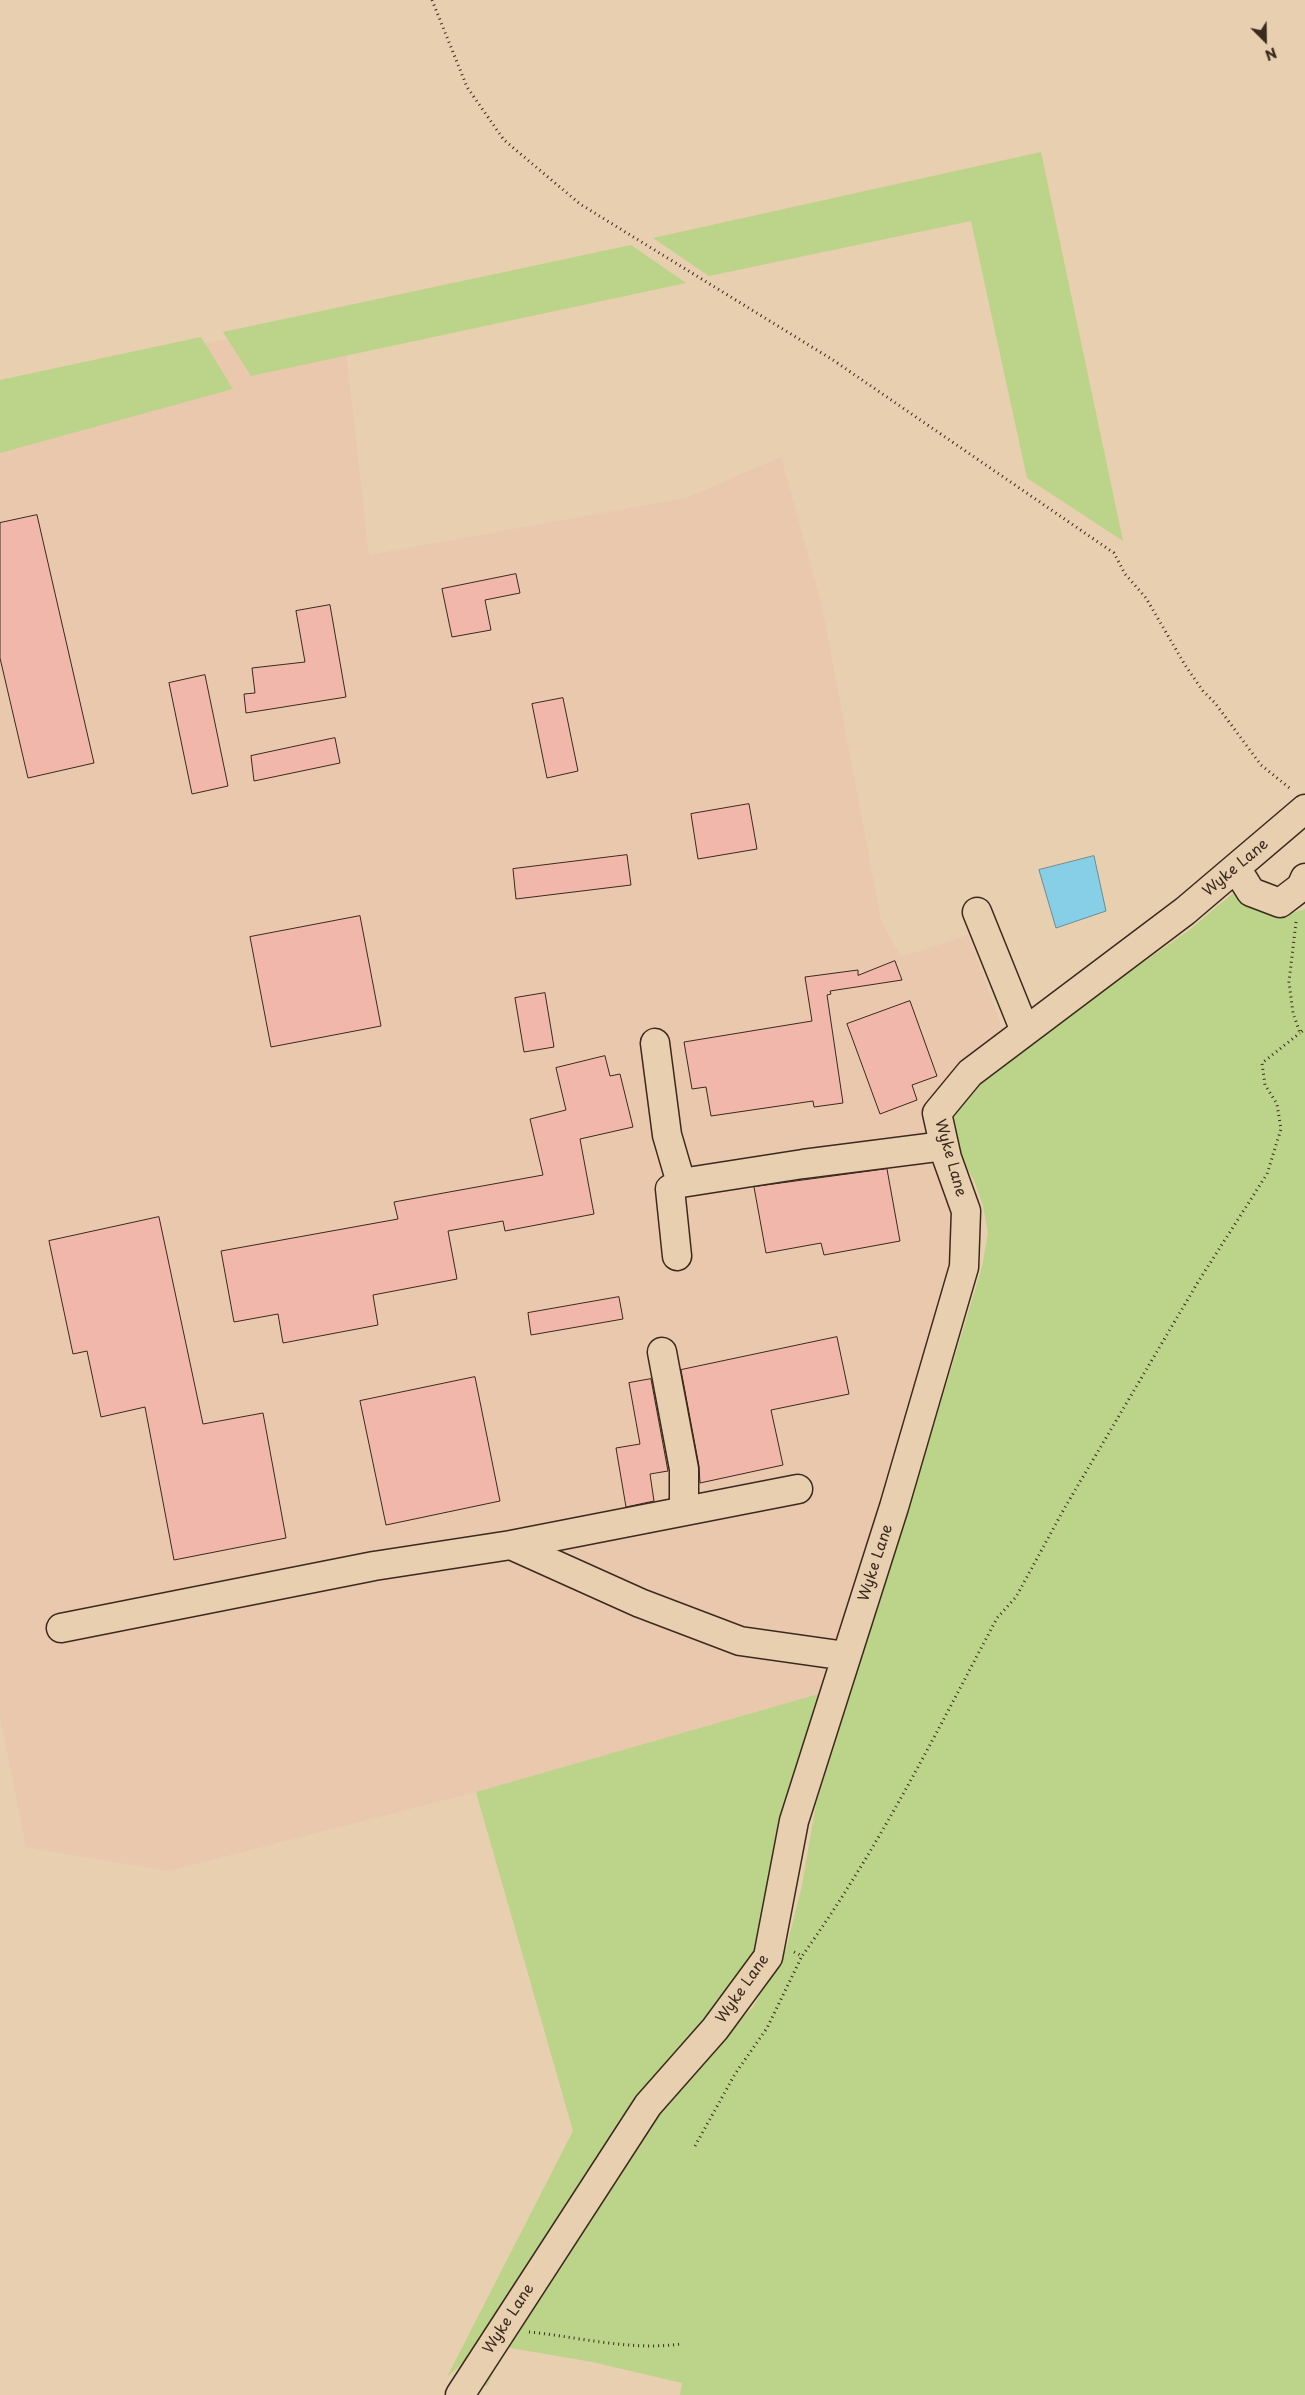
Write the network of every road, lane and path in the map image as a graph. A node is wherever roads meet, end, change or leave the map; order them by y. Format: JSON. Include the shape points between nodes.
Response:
{"nodes":[{"id":1,"x":432,"y":0,"type":"edge"},
{"id":2,"x":1302,"y":802,"type":"edge"},
{"id":3,"x":1236,"y":868,"type":"junction"},
{"id":4,"x":1298,"y":887,"type":"edge"},
{"id":5,"x":977,"y":912,"type":"dead end"},
{"id":6,"x":1305,"y":1029,"type":"edge"},
{"id":7,"x":1026,"y":1031,"type":"junction"},
{"id":8,"x":1300,"y":1033,"type":"junction"},
{"id":9,"x":655,"y":1043,"type":"dead end"},
{"id":10,"x":944,"y":1146,"type":"junction"},
{"id":11,"x":681,"y":1184,"type":"junction"},
{"id":12,"x":677,"y":1256,"type":"dead end"},
{"id":13,"x":662,"y":1352,"type":"dead end"},
{"id":14,"x":798,"y":1489,"type":"dead end"},
{"id":15,"x":684,"y":1510,"type":"junction"},
{"id":16,"x":511,"y":1545,"type":"junction"},
{"id":17,"x":62,"y":1628,"type":"dead end"},
{"id":18,"x":846,"y":1656,"type":"junction"},
{"id":19,"x":771,"y":1943,"type":"junction"},
{"id":20,"x":802,"y":1956,"type":"junction"},
{"id":21,"x":695,"y":2146,"type":"dead end"},
{"id":22,"x":503,"y":2328,"type":"junction"},
{"id":23,"x":681,"y":2344,"type":"dead end"},
{"id":24,"x":460,"y":2395,"type":"edge"}],
"edges":[{"from":1,"to":2,"type":"path","via":[[466,88],[504,140],[580,204],[833,360],[1114,552],[1124,574],[1146,598],[1203,691],[1261,765]]},
{"from":2,"to":3,"type":"street","name":"Wyke Lane"},
{"from":3,"to":4,"type":"street","via":[[1251,892],[1280,903]]},
{"from":3,"to":7,"type":"street","name":"Wyke Lane","via":[[1185,911]]},
{"from":4,"to":8,"type":"path","via":[[1290,994]]},
{"from":5,"to":7,"type":"street"},
{"from":6,"to":8,"type":"path"},
{"from":7,"to":10,"type":"street","name":"Wyke Lane","via":[[970,1073],[937,1114]]},
{"from":8,"to":20,"type":"path","via":[[1262,1063],[1265,1086],[1277,1104],[1281,1129],[1267,1174],[1198,1282],[1016,1597],[997,1618],[894,1811],[839,1904]]},
{"from":9,"to":11,"type":"street","via":[[667,1135]]},
{"from":10,"to":11,"type":"street","via":[[794,1165]]},
{"from":10,"to":18,"type":"street","name":"Wyke Lane","via":[[966,1211],[964,1267],[894,1507]]},
{"from":11,"to":12,"type":"street","via":[[670,1189]]},
{"from":13,"to":15,"type":"street","via":[[684,1469]]},
{"from":14,"to":15,"type":"street"},
{"from":15,"to":16,"type":"street"},
{"from":16,"to":17,"type":"street","via":[[374,1566]]},
{"from":16,"to":18,"type":"street","via":[[640,1603],[740,1640]]},
{"from":18,"to":19,"type":"street","name":"Wyke Lane","via":[[794,1821]]},
{"from":19,"to":20,"type":"path"},
{"from":19,"to":22,"type":"street","name":"Wyke Lane","via":[[768,1957],[715,2029],[648,2105]]},
{"from":20,"to":21,"type":"path","via":[[767,2028],[735,2074]]},
{"from":22,"to":23,"type":"path","via":[[614,2345]]},
{"from":22,"to":24,"type":"street","name":"Wyke Lane"}]}
